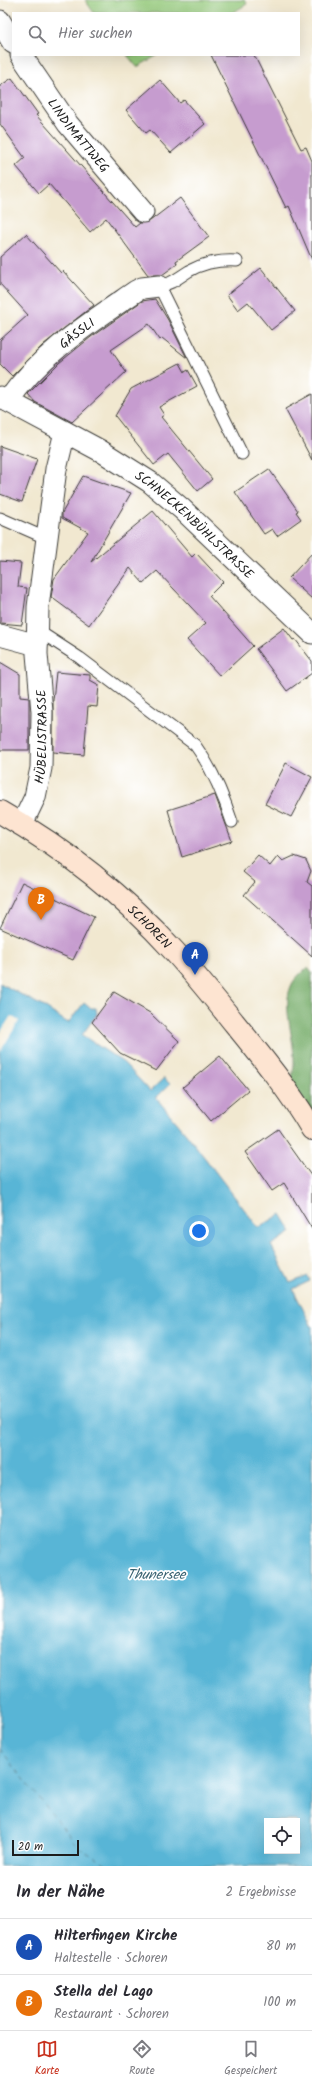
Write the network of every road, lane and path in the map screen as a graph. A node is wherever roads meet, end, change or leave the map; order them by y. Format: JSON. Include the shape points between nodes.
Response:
{"nodes":[{"id":1,"x":0,"y":21,"type":"edge"},
{"id":2,"x":12,"y":41,"type":"edge"},
{"id":3,"x":22,"y":56,"type":"edge"},
{"id":4,"x":143,"y":212,"type":"dead end"},
{"id":5,"x":237,"y":261,"type":"dead end"},
{"id":6,"x":159,"y":286,"type":"junction"},
{"id":7,"x":4,"y":399,"type":"edge"},
{"id":8,"x":65,"y":432,"type":"junction"},
{"id":9,"x":242,"y":454,"type":"dead end"},
{"id":10,"x":0,"y":518,"type":"edge"},
{"id":11,"x":48,"y":539,"type":"junction"},
{"id":12,"x":312,"y":633,"type":"edge"},
{"id":13,"x":0,"y":635,"type":"edge"},
{"id":14,"x":37,"y":637,"type":"junction"},
{"id":15,"x":0,"y":812,"type":"edge"},
{"id":16,"x":232,"y":822,"type":"dead end"},
{"id":17,"x":22,"y":824,"type":"junction"},
{"id":18,"x":312,"y":1129,"type":"edge"}],
"edges":[{"from":1,"to":2,"type":"street"},
{"from":3,"to":4,"type":"street","name":"LINDIMATTWEG","via":[[68,124]]},
{"from":5,"to":6,"type":"lane","name":"GÄSSLI","via":[[217,260]]},
{"from":6,"to":7,"type":"street","name":"GÄSSLI","via":[[136,291],[91,322],[41,363]]},
{"from":6,"to":9,"type":"lane"},
{"from":7,"to":8,"type":"street","name":"SCHNECKENBÜHLSTRASSE"},
{"from":8,"to":11,"type":"street","name":"HÜBELISTRASSE","via":[[56,469]]},
{"from":8,"to":12,"type":"street","name":"SCHNECKENBÜHLSTRASSE","via":[[150,482],[182,509]]},
{"from":10,"to":11,"type":"lane"},
{"from":11,"to":14,"type":"street","name":"HÜBELISTRASSE","via":[[38,606]]},
{"from":13,"to":14,"type":"street"},
{"from":14,"to":16,"type":"lane","via":[[80,658],[195,745],[207,760]]},
{"from":14,"to":17,"type":"street","name":"HÜBELISTRASSE","via":[[42,755],[35,797]]},
{"from":15,"to":17,"type":"main road","name":"SCHOREN"},
{"from":17,"to":18,"type":"main road","name":"SCHOREN","via":[[92,873],[174,951],[286,1090]]}]}
